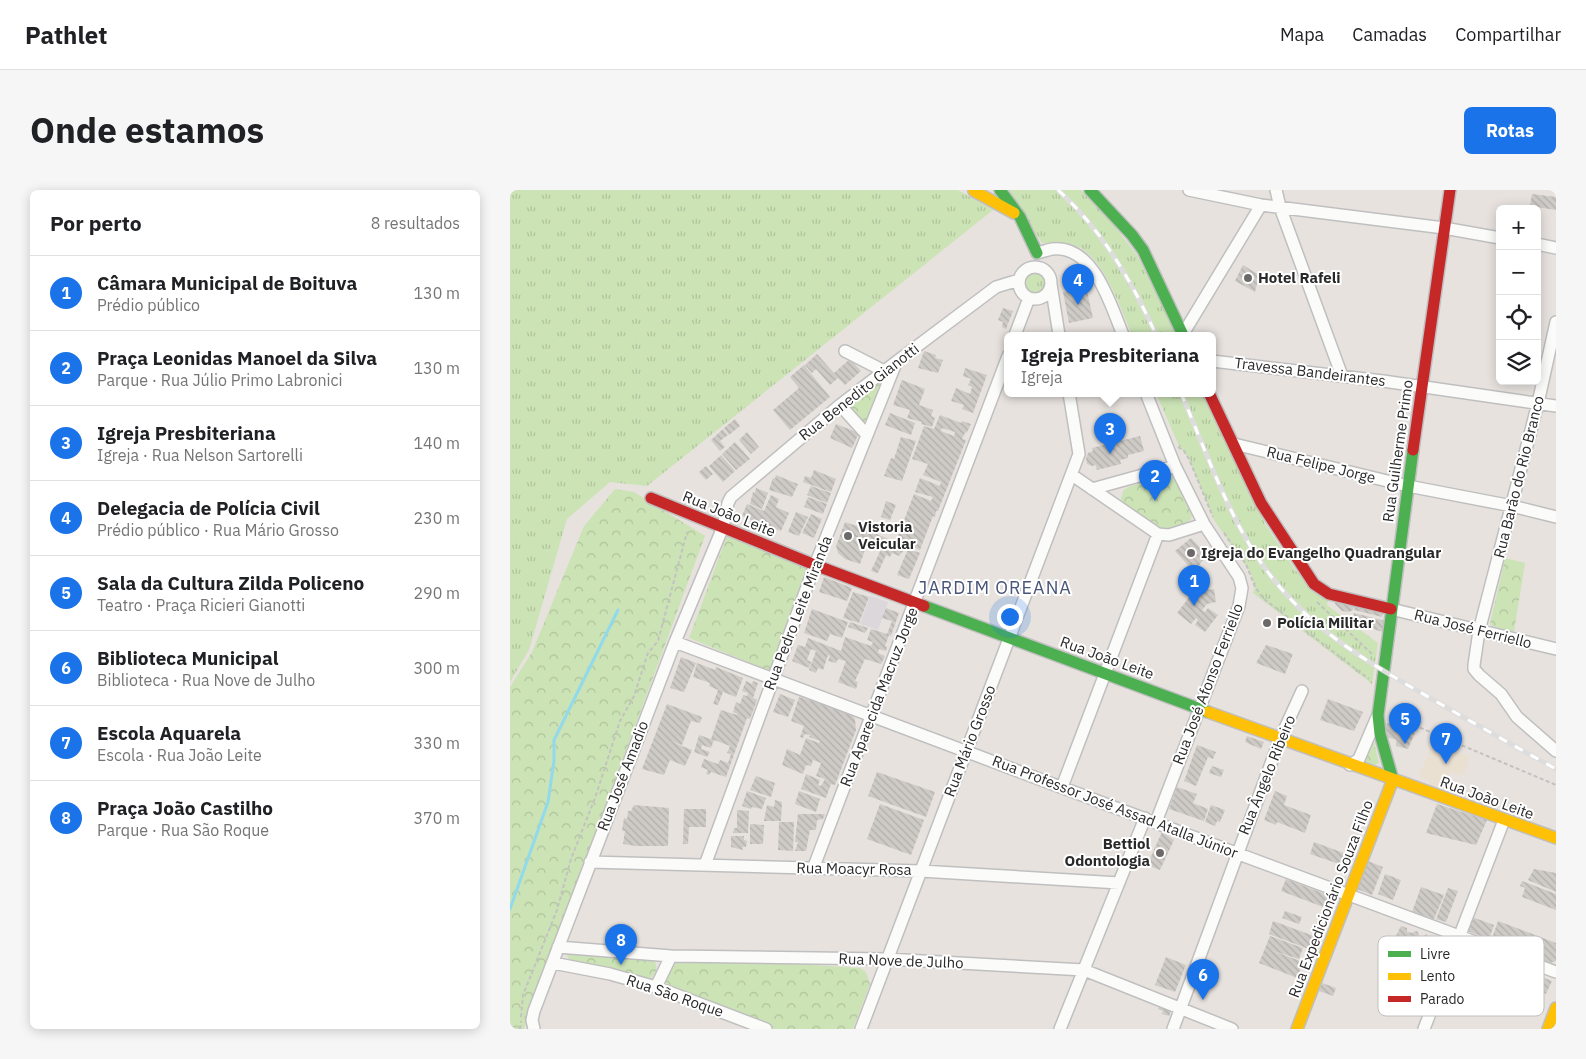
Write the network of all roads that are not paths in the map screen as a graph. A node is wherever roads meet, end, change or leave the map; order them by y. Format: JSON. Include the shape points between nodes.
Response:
{"nodes":[{"id":1,"x":977,"y":190,"type":"edge"},
{"id":2,"x":1000,"y":190,"type":"edge"},
{"id":3,"x":1090,"y":190,"type":"edge"},
{"id":4,"x":1189,"y":190,"type":"edge"},
{"id":5,"x":1276,"y":190,"type":"edge"},
{"id":6,"x":1450,"y":190,"type":"edge"},
{"id":7,"x":1261,"y":205,"type":"junction"},
{"id":8,"x":1280,"y":207,"type":"junction"},
{"id":9,"x":1020,"y":217,"type":"junction"},
{"id":10,"x":1444,"y":228,"type":"junction"},
{"id":11,"x":1496,"y":237,"type":"edge"},
{"id":12,"x":1541,"y":245,"type":"edge"},
{"id":13,"x":1556,"y":248,"type":"edge"},
{"id":14,"x":1037,"y":253,"type":"junction"},
{"id":15,"x":1028,"y":268,"type":"junction"},
{"id":16,"x":1050,"y":278,"type":"junction"},
{"id":17,"x":1019,"y":280,"type":"junction"},
{"id":18,"x":1033,"y":299,"type":"junction"},
{"id":19,"x":1055,"y":314,"type":"junction"},
{"id":20,"x":1556,"y":322,"type":"edge"},
{"id":21,"x":1016,"y":332,"type":"edge"},
{"id":22,"x":1058,"y":332,"type":"edge"},
{"id":23,"x":1122,"y":332,"type":"edge"},
{"id":24,"x":1182,"y":332,"type":"edge"},
{"id":25,"x":1185,"y":332,"type":"edge"},
{"id":26,"x":845,"y":351,"type":"dead end"},
{"id":27,"x":1216,"y":361,"type":"edge"},
{"id":28,"x":896,"y":362,"type":"junction"},
{"id":29,"x":1004,"y":367,"type":"edge"},
{"id":30,"x":884,"y":371,"type":"junction"},
{"id":31,"x":1342,"y":376,"type":"junction"},
{"id":32,"x":1422,"y":386,"type":"junction"},
{"id":33,"x":1070,"y":397,"type":"edge"},
{"id":34,"x":1148,"y":397,"type":"edge"},
{"id":35,"x":1211,"y":397,"type":"edge"},
{"id":36,"x":1538,"y":403,"type":"junction"},
{"id":37,"x":840,"y":405,"type":"junction"},
{"id":38,"x":1556,"y":406,"type":"edge"},
{"id":39,"x":867,"y":435,"type":"junction"},
{"id":40,"x":1234,"y":444,"type":"junction"},
{"id":41,"x":1175,"y":466,"type":"junction"},
{"id":42,"x":1072,"y":475,"type":"junction"},
{"id":43,"x":1408,"y":486,"type":"junction"},
{"id":44,"x":1092,"y":489,"type":"junction"},
{"id":45,"x":651,"y":498,"type":"dead end"},
{"id":46,"x":1512,"y":506,"type":"junction"},
{"id":47,"x":1556,"y":517,"type":"edge"},
{"id":48,"x":1209,"y":522,"type":"junction"},
{"id":49,"x":723,"y":527,"type":"junction"},
{"id":50,"x":1158,"y":534,"type":"junction"},
{"id":51,"x":815,"y":565,"type":"junction"},
{"id":52,"x":915,"y":602,"type":"junction"},
{"id":53,"x":1391,"y":609,"type":"junction"},
{"id":54,"x":1480,"y":631,"type":"junction"},
{"id":55,"x":1009,"y":638,"type":"junction"},
{"id":56,"x":675,"y":642,"type":"junction"},
{"id":57,"x":1556,"y":649,"type":"edge"},
{"id":58,"x":1105,"y":673,"type":"junction"},
{"id":59,"x":773,"y":678,"type":"junction"},
{"id":60,"x":1302,"y":691,"type":"dead end"},
{"id":61,"x":1199,"y":708,"type":"junction"},
{"id":62,"x":1378,"y":714,"type":"junction"},
{"id":63,"x":871,"y":716,"type":"junction"},
{"id":64,"x":1280,"y":739,"type":"junction"},
{"id":65,"x":966,"y":751,"type":"junction"},
{"id":66,"x":1556,"y":751,"type":"edge"},
{"id":67,"x":1350,"y":765,"type":"junction"},
{"id":68,"x":1393,"y":780,"type":"junction"},
{"id":69,"x":1062,"y":787,"type":"junction"},
{"id":70,"x":1150,"y":820,"type":"junction"},
{"id":71,"x":1504,"y":820,"type":"junction"},
{"id":72,"x":1556,"y":838,"type":"edge"},
{"id":73,"x":1236,"y":853,"type":"junction"},
{"id":74,"x":590,"y":862,"type":"junction"},
{"id":75,"x":705,"y":866,"type":"junction"},
{"id":76,"x":813,"y":869,"type":"junction"},
{"id":77,"x":921,"y":871,"type":"junction"},
{"id":78,"x":1118,"y":883,"type":"junction"},
{"id":79,"x":1349,"y":895,"type":"junction"},
{"id":80,"x":1459,"y":936,"type":"joint"},
{"id":81,"x":558,"y":947,"type":"junction"},
{"id":82,"x":671,"y":956,"type":"junction"},
{"id":83,"x":887,"y":959,"type":"junction"},
{"id":84,"x":553,"y":963,"type":"junction"},
{"id":85,"x":1544,"y":968,"type":"edge"},
{"id":86,"x":1084,"y":970,"type":"junction"},
{"id":87,"x":1556,"y":972,"type":"edge"},
{"id":88,"x":656,"y":986,"type":"junction"},
{"id":89,"x":1556,"y":1008,"type":"edge"},
{"id":90,"x":1180,"y":1010,"type":"junction"},
{"id":91,"x":1429,"y":1016,"type":"edge"},
{"id":92,"x":534,"y":1029,"type":"edge"},
{"id":93,"x":766,"y":1029,"type":"edge"},
{"id":94,"x":861,"y":1029,"type":"edge"},
{"id":95,"x":1060,"y":1029,"type":"edge"},
{"id":96,"x":1172,"y":1029,"type":"edge"},
{"id":97,"x":1232,"y":1029,"type":"edge"},
{"id":98,"x":1297,"y":1029,"type":"edge"},
{"id":99,"x":1424,"y":1029,"type":"edge"},
{"id":100,"x":1548,"y":1029,"type":"edge"}],
"edges":[{"from":1,"to":9,"type":"street"},
{"from":2,"to":9,"type":"street"},
{"from":3,"to":24,"type":"street","via":[[1143,250]]},
{"from":4,"to":7,"type":"street"},
{"from":5,"to":8,"type":"street"},
{"from":6,"to":10,"type":"street","name":"Rua Guilherme Primo"},
{"from":7,"to":8,"type":"street"},
{"from":7,"to":25,"type":"street"},
{"from":8,"to":10,"type":"street"},
{"from":8,"to":31,"type":"street"},
{"from":9,"to":14,"type":"street"},
{"from":10,"to":11,"type":"street"},
{"from":10,"to":32,"type":"street","name":"Rua Guilherme Primo"},
{"from":12,"to":13,"type":"street"},
{"from":14,"to":15,"type":"street"},
{"from":14,"to":16,"type":"street"},
{"from":14,"to":23,"type":"street","via":[[1067,250],[1085,261],[1095,272]]},
{"from":15,"to":16,"type":"street","via":[[1039,267]]},
{"from":15,"to":17,"type":"street"},
{"from":16,"to":18,"type":"street","via":[[1048,292]]},
{"from":16,"to":19,"type":"street"},
{"from":17,"to":18,"type":"street","via":[[1020,290]]},
{"from":17,"to":28,"type":"street","name":"Rua Benedito Gianotti","via":[[996,287]]},
{"from":18,"to":19,"type":"street"},
{"from":18,"to":21,"type":"street"},
{"from":19,"to":22,"type":"street"},
{"from":20,"to":36,"type":"street","name":"Rua Barão do Rio Branco"},
{"from":26,"to":30,"type":"street"},
{"from":27,"to":31,"type":"street","name":"Travessa Bandeirantes"},
{"from":28,"to":30,"type":"street","name":"Rua Benedito Gianotti"},
{"from":28,"to":39,"type":"street","name":"Rua Pedro Leite Miranda"},
{"from":29,"to":52,"type":"street","name":"Rua Aparecida Macruz Jorge"},
{"from":30,"to":37,"type":"street","name":"Rua Benedito Gianotti"},
{"from":31,"to":32,"type":"street","name":"Travessa Bandeirantes"},
{"from":32,"to":36,"type":"street","name":"Travessa Bandeirantes"},
{"from":32,"to":43,"type":"street","name":"Rua Guilherme Primo"},
{"from":33,"to":42,"type":"street","name":"Rua Mário Grosso","via":[[1079,454]]},
{"from":34,"to":41,"type":"street"},
{"from":35,"to":40,"type":"street"},
{"from":36,"to":38,"type":"street","name":"Travessa Bandeirantes"},
{"from":36,"to":46,"type":"street","name":"Rua Barão do Rio Branco"},
{"from":37,"to":39,"type":"street"},
{"from":37,"to":49,"type":"street","name":"Rua Benedito Gianotti","via":[[732,496]]},
{"from":39,"to":51,"type":"street","name":"Rua Pedro Leite Miranda"},
{"from":40,"to":43,"type":"street","name":"Rua Felipe Jorge"},
{"from":40,"to":53,"type":"street","via":[[1261,504],[1311,580],[1329,594]]},
{"from":41,"to":44,"type":"street"},
{"from":41,"to":48,"type":"street"},
{"from":42,"to":44,"type":"street"},
{"from":42,"to":55,"type":"street","name":"Rua Mário Grosso"},
{"from":43,"to":46,"type":"street","name":"Rua Felipe Jorge"},
{"from":43,"to":53,"type":"street","name":"Rua Guilherme Primo"},
{"from":44,"to":50,"type":"street"},
{"from":45,"to":49,"type":"street","name":"Rua João Leite"},
{"from":46,"to":47,"type":"street","name":"Rua Felipe Jorge"},
{"from":46,"to":54,"type":"street","name":"Rua Barão do Rio Branco"},
{"from":48,"to":50,"type":"street","via":[[1169,535]]},
{"from":48,"to":61,"type":"street","name":"Rua José Afonso Ferriello","via":[[1242,588],[1239,606]]},
{"from":49,"to":51,"type":"street","name":"Rua João Leite"},
{"from":49,"to":56,"type":"street","name":"Rua José Amadio"},
{"from":50,"to":58,"type":"street"},
{"from":51,"to":52,"type":"street","name":"Rua João Leite"},
{"from":51,"to":59,"type":"street","name":"Rua Pedro Leite Miranda"},
{"from":52,"to":55,"type":"street","name":"Rua João Leite"},
{"from":52,"to":63,"type":"street","name":"Rua Aparecida Macruz Jorge"},
{"from":53,"to":54,"type":"street","name":"Rua José Ferriello"},
{"from":53,"to":62,"type":"street","name":"Rua Guilherme Primo"},
{"from":54,"to":57,"type":"street","name":"Rua José Ferriello"},
{"from":54,"to":66,"type":"street","name":"Rua Barão do Rio Branco","via":[[1474,669],[1501,694],[1517,717]]},
{"from":55,"to":58,"type":"street","name":"Rua João Leite"},
{"from":55,"to":65,"type":"street","name":"Rua Mário Grosso"},
{"from":56,"to":59,"type":"street","name":"Rua Professor José Assad Atalla Júnior"},
{"from":56,"to":74,"type":"street","name":"Rua José Amadio"},
{"from":58,"to":61,"type":"street","name":"Rua João Leite"},
{"from":58,"to":69,"type":"street"},
{"from":59,"to":63,"type":"street","name":"Rua Professor José Assad Atalla Júnior"},
{"from":59,"to":75,"type":"street","name":"Rua Pedro Leite Miranda"},
{"from":60,"to":64,"type":"street","name":"Rua Ângelo Ribeiro"},
{"from":61,"to":64,"type":"street","name":"Rua João Leite"},
{"from":61,"to":70,"type":"street","name":"Rua José Afonso Ferriello"},
{"from":62,"to":67,"type":"street","via":[[1359,759]]},
{"from":62,"to":68,"type":"street","name":"Rua Guilherme Primo"},
{"from":63,"to":65,"type":"street","name":"Rua Professor José Assad Atalla Júnior"},
{"from":63,"to":76,"type":"street","name":"Rua Aparecida Macruz Jorge"},
{"from":64,"to":67,"type":"street","name":"Rua João Leite"},
{"from":64,"to":73,"type":"street","name":"Rua Ângelo Ribeiro"},
{"from":65,"to":69,"type":"street","name":"Rua Professor José Assad Atalla Júnior"},
{"from":65,"to":77,"type":"street","name":"Rua Mário Grosso"},
{"from":67,"to":68,"type":"street","name":"Rua João Leite"},
{"from":68,"to":71,"type":"street","name":"Rua João Leite"},
{"from":68,"to":79,"type":"street","name":"Rua Expedicionário Souza Filho"},
{"from":69,"to":70,"type":"street","name":"Rua Professor José Assad Atalla Júnior"},
{"from":70,"to":73,"type":"street","name":"Rua Professor José Assad Atalla Júnior"},
{"from":70,"to":78,"type":"street","name":"Rua José Afonso Ferriello"},
{"from":71,"to":72,"type":"street","name":"Rua João Leite"},
{"from":71,"to":80,"type":"street"},
{"from":73,"to":79,"type":"street","name":"Rua Professor José Assad Atalla Júnior"},
{"from":73,"to":90,"type":"street","name":"Rua Ângelo Ribeiro"},
{"from":74,"to":75,"type":"street","name":"Rua Moacyr Rosa"},
{"from":74,"to":81,"type":"street","name":"Rua José Amadio"},
{"from":75,"to":76,"type":"street","name":"Rua Moacyr Rosa"},
{"from":76,"to":77,"type":"street","name":"Rua Moacyr Rosa"},
{"from":77,"to":78,"type":"street","name":"Rua Moacyr Rosa"},
{"from":77,"to":83,"type":"street","name":"Rua Mário Grosso"},
{"from":78,"to":86,"type":"street","name":"Rua José Afonso Ferriello"},
{"from":79,"to":80,"type":"street","name":"Rua Professor José Assad Atalla Júnior"},
{"from":79,"to":98,"type":"street","name":"Rua Expedicionário Souza Filho"},
{"from":81,"to":82,"type":"street","name":"Rua Nove de Julho"},
{"from":81,"to":84,"type":"street","name":"Rua José Amadio"},
{"from":82,"to":83,"type":"street","name":"Rua Nove de Julho"},
{"from":82,"to":88,"type":"street"},
{"from":83,"to":86,"type":"street","name":"Rua Nove de Julho"},
{"from":83,"to":94,"type":"street","name":"Rua Mário Grosso"},
{"from":84,"to":88,"type":"street","name":"Rua São Roque"},
{"from":84,"to":92,"type":"street","name":"Rua José Amadio","via":[[534,1011]]},
{"from":85,"to":87,"type":"street","name":"Rua Professor José Assad Atalla Júnior"},
{"from":86,"to":90,"type":"street","name":"Rua Nove de Julho"},
{"from":86,"to":95,"type":"street","name":"Rua José Afonso Ferriello"},
{"from":88,"to":93,"type":"street","name":"Rua São Roque"},
{"from":89,"to":100,"type":"street"},
{"from":90,"to":96,"type":"street","name":"Rua Ângelo Ribeiro"},
{"from":90,"to":97,"type":"street","name":"Rua Nove de Julho"},
{"from":91,"to":99,"type":"street"}]}
